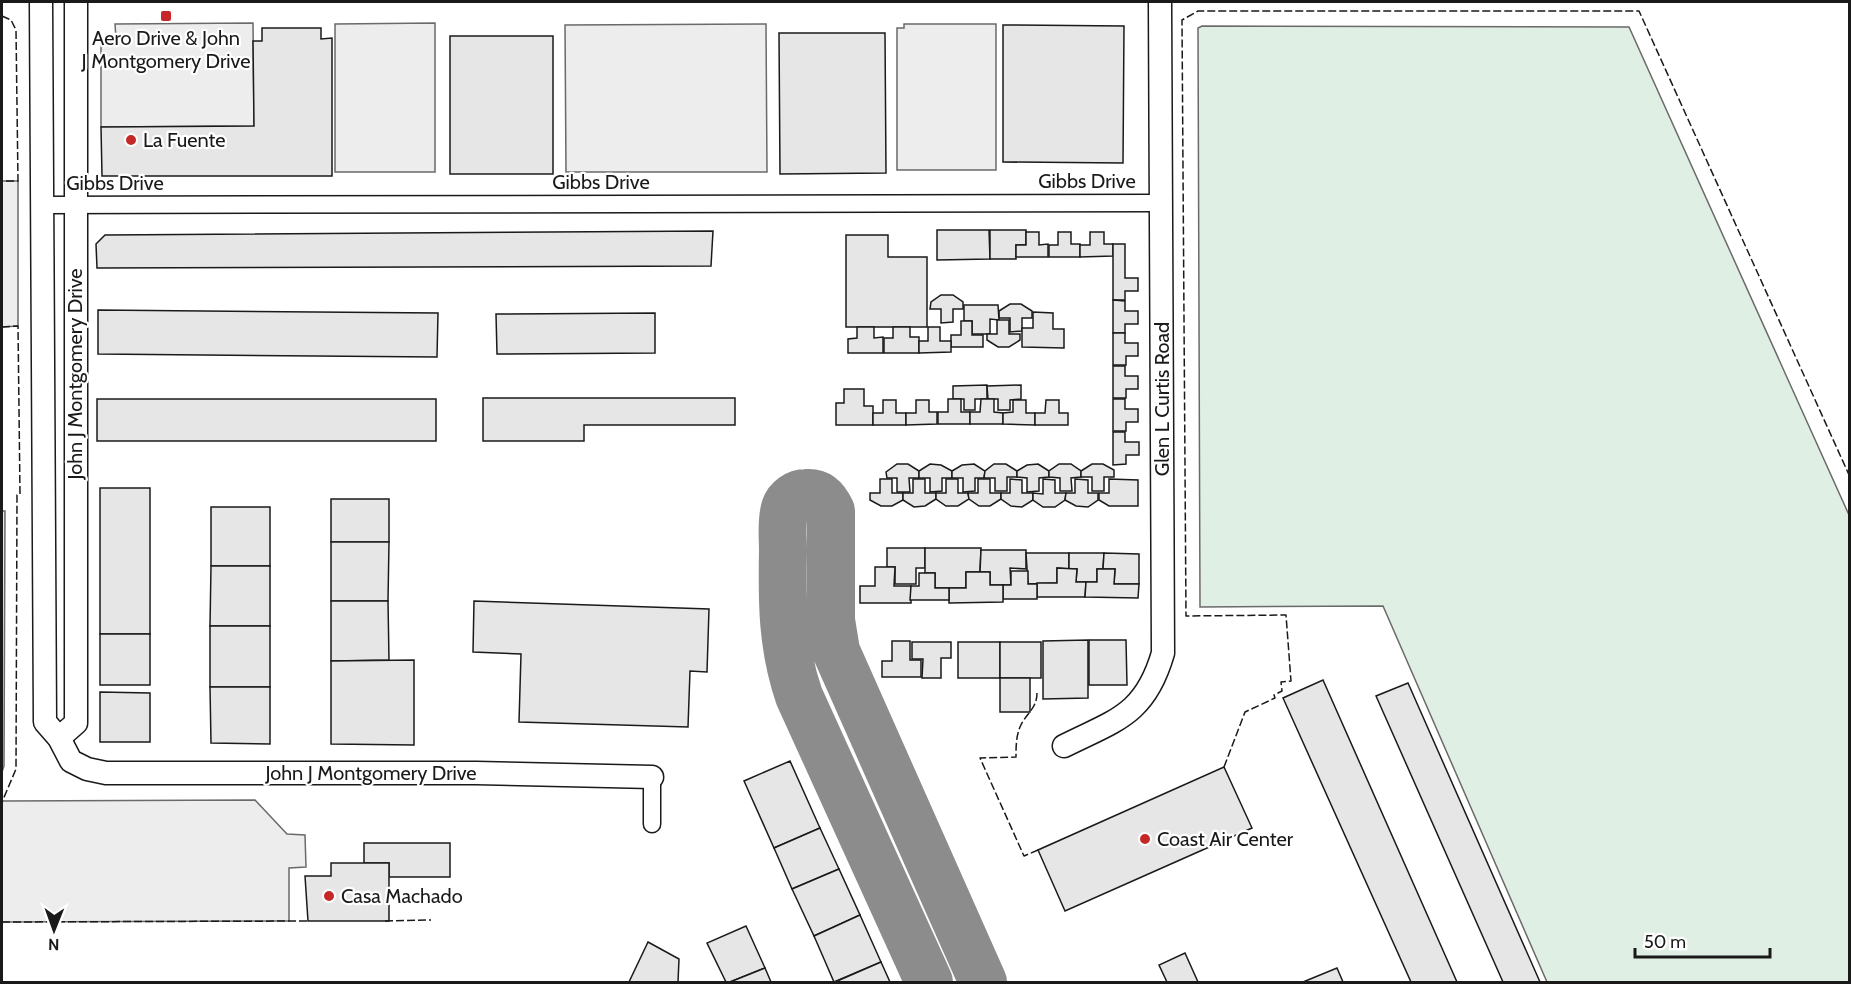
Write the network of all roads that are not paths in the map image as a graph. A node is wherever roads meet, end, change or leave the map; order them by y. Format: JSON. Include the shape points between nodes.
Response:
{"nodes":[{"id":1,"x":41,"y":2,"type":"edge"},
{"id":2,"x":76,"y":2,"type":"edge"},
{"id":3,"x":1160,"y":2,"type":"edge"},
{"id":4,"x":1161,"y":203,"type":"junction"},
{"id":5,"x":75,"y":204,"type":"junction"},
{"id":6,"x":41,"y":205,"type":"junction"},
{"id":7,"x":59,"y":738,"type":"junction"},
{"id":8,"x":1064,"y":746,"type":"dead end"},
{"id":9,"x":652,"y":777,"type":"joint"},
{"id":10,"x":652,"y":824,"type":"dead end"}],
"edges":[{"from":1,"to":6,"type":"street","name":"John J Montgomery Drive"},
{"from":2,"to":5,"type":"street","name":"John J Montgomery Drive"},
{"from":3,"to":4,"type":"street","name":"Glen L Curtis Road"},
{"from":4,"to":5,"type":"street","name":"Gibbs Drive"},
{"from":4,"to":8,"type":"street","name":"Glen L Curtis Road","via":[[1163,653],[1157,675],[1127,714]]},
{"from":5,"to":6,"type":"street","name":"Gibbs Drive"},
{"from":5,"to":7,"type":"street","name":"John J Montgomery Drive","via":[[76,723]]},
{"from":6,"to":7,"type":"street","name":"John J Montgomery Drive","via":[[45,722]]},
{"from":7,"to":9,"type":"street","name":"John J Montgomery Drive","via":[[71,761],[106,773]]},
{"from":9,"to":10,"type":"street","name":"John J Montgomery Drive"}]}
